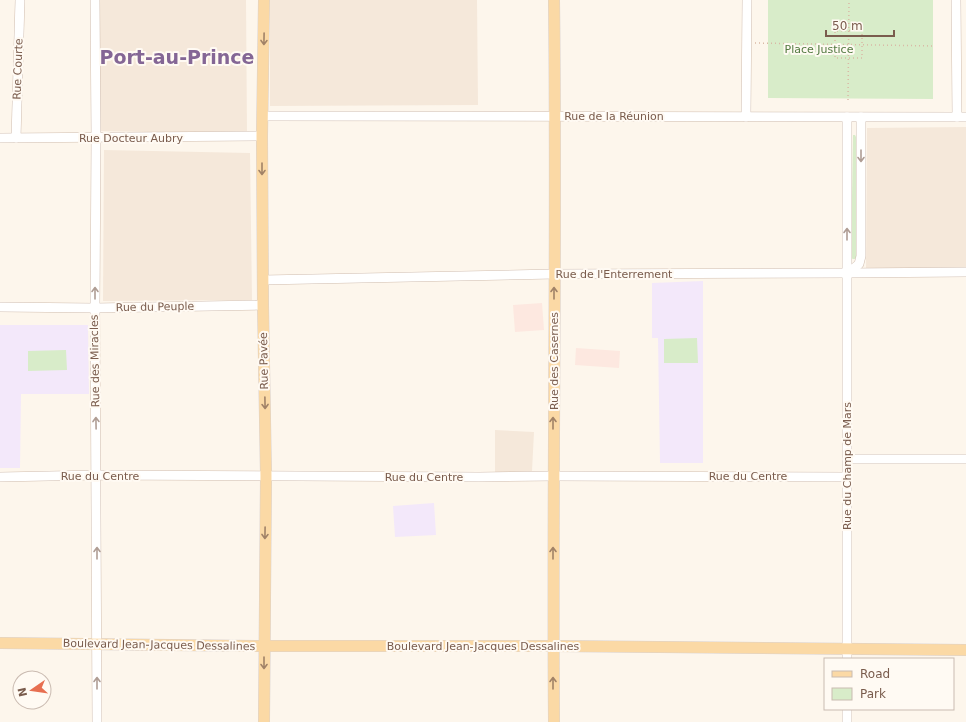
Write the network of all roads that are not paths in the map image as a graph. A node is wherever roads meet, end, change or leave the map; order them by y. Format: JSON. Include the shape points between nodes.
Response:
{"nodes":[{"id":1,"x":20,"y":0,"type":"edge"},
{"id":2,"x":94,"y":0,"type":"edge"},
{"id":3,"x":264,"y":0,"type":"edge"},
{"id":4,"x":554,"y":0,"type":"edge"},
{"id":5,"x":747,"y":0,"type":"edge"},
{"id":6,"x":956,"y":0,"type":"edge"},
{"id":7,"x":262,"y":116,"type":"junction"},
{"id":8,"x":555,"y":116,"type":"junction"},
{"id":9,"x":746,"y":116,"type":"junction"},
{"id":10,"x":847,"y":117,"type":"junction"},
{"id":11,"x":861,"y":117,"type":"junction"},
{"id":12,"x":961,"y":117,"type":"edge"},
{"id":13,"x":262,"y":136,"type":"junction"},
{"id":14,"x":0,"y":138,"type":"edge"},
{"id":15,"x":16,"y":138,"type":"junction"},
{"id":16,"x":96,"y":138,"type":"junction"},
{"id":17,"x":966,"y":272,"type":"edge"},
{"id":18,"x":848,"y":273,"type":"junction"},
{"id":19,"x":554,"y":274,"type":"junction"},
{"id":20,"x":263,"y":280,"type":"junction"},
{"id":21,"x":263,"y":305,"type":"junction"},
{"id":22,"x":0,"y":307,"type":"edge"},
{"id":23,"x":95,"y":308,"type":"junction"},
{"id":24,"x":847,"y":459,"type":"junction"},
{"id":25,"x":966,"y":459,"type":"edge"},
{"id":26,"x":97,"y":475,"type":"junction"},
{"id":27,"x":0,"y":476,"type":"edge"},
{"id":28,"x":266,"y":476,"type":"junction"},
{"id":29,"x":553,"y":476,"type":"junction"},
{"id":30,"x":847,"y":477,"type":"junction"},
{"id":31,"x":0,"y":643,"type":"edge"},
{"id":32,"x":98,"y":644,"type":"junction"},
{"id":33,"x":264,"y":646,"type":"junction"},
{"id":34,"x":553,"y":646,"type":"junction"},
{"id":35,"x":966,"y":650,"type":"edge"},
{"id":36,"x":847,"y":654,"type":"edge"},
{"id":37,"x":847,"y":710,"type":"edge"},
{"id":38,"x":97,"y":722,"type":"edge"},
{"id":39,"x":264,"y":722,"type":"edge"},
{"id":40,"x":554,"y":722,"type":"edge"},
{"id":41,"x":847,"y":722,"type":"edge"}],
"edges":[{"from":1,"to":15,"type":"street","name":"Rue Courte"},
{"from":2,"to":16,"type":"street","name":"Rue des Miracles"},
{"from":3,"to":7,"type":"main road","name":"Rue Pavée","one_way":true},
{"from":4,"to":8,"type":"main road","name":"Rue des Casernes"},
{"from":5,"to":9,"type":"street"},
{"from":6,"to":12,"type":"street"},
{"from":7,"to":8,"type":"street","name":"Rue de la Réunion"},
{"from":7,"to":13,"type":"main road","name":"Rue Pavée"},
{"from":8,"to":9,"type":"street","name":"Rue de la Réunion"},
{"from":8,"to":19,"type":"main road","name":"Rue des Casernes"},
{"from":9,"to":10,"type":"street","name":"Rue de la Réunion"},
{"from":10,"to":11,"type":"street","name":"Rue de la Réunion"},
{"from":18,"to":10,"type":"street","name":"Rue du Champ de Mars","one_way":true},
{"from":11,"to":12,"type":"street","name":"Rue de la Réunion"},
{"from":11,"to":18,"type":"street","one_way":true,"via":[[861,256],[858,264]]},
{"from":13,"to":16,"type":"street","name":"Rue Docteur Aubry"},
{"from":13,"to":20,"type":"main road","name":"Rue Pavée","one_way":true},
{"from":14,"to":15,"type":"street","name":"Rue Docteur Aubry"},
{"from":15,"to":16,"type":"street","name":"Rue Docteur Aubry"},
{"from":23,"to":16,"type":"street","name":"Rue des Miracles","one_way":true},
{"from":17,"to":18,"type":"street","name":"Rue de l'Enterrement"},
{"from":18,"to":19,"type":"street","name":"Rue de l'Enterrement"},
{"from":18,"to":24,"type":"street","name":"Rue du Champ de Mars"},
{"from":19,"to":20,"type":"street","name":"Rue de l'Enterrement"},
{"from":29,"to":19,"type":"main road","name":"Rue des Casernes","one_way":true},
{"from":20,"to":21,"type":"main road","name":"Rue Pavée"},
{"from":21,"to":23,"type":"street","name":"Rue du Peuple"},
{"from":21,"to":28,"type":"main road","name":"Rue Pavée","one_way":true},
{"from":22,"to":23,"type":"street","name":"Rue du Peuple"},
{"from":26,"to":23,"type":"street","name":"Rue des Miracles","one_way":true},
{"from":24,"to":25,"type":"street"},
{"from":24,"to":30,"type":"street","name":"Rue du Champ de Mars"},
{"from":26,"to":27,"type":"street","name":"Rue du Centre"},
{"from":26,"to":28,"type":"street","name":"Rue du Centre"},
{"from":32,"to":26,"type":"street","name":"Rue des Miracles","one_way":true},
{"from":28,"to":29,"type":"street","name":"Rue du Centre"},
{"from":28,"to":33,"type":"main road","name":"Rue Pavée","one_way":true},
{"from":29,"to":30,"type":"street","name":"Rue du Centre"},
{"from":34,"to":29,"type":"main road","name":"Rue des Casernes","one_way":true},
{"from":30,"to":36,"type":"street","name":"Rue du Champ de Mars"},
{"from":31,"to":32,"type":"main road","name":"Boulevard Jean-Jacques Dessalines"},
{"from":32,"to":33,"type":"main road","name":"Boulevard Jean-Jacques Dessalines"},
{"from":38,"to":32,"type":"street","name":"Rue des Miracles","one_way":true},
{"from":33,"to":34,"type":"main road","name":"Boulevard Jean-Jacques Dessalines"},
{"from":33,"to":39,"type":"main road","name":"Rue Pavée","one_way":true},
{"from":34,"to":36,"type":"main road","name":"Boulevard Jean-Jacques Dessalines"},
{"from":40,"to":34,"type":"main road","name":"Rue des Casernes","one_way":true},
{"from":35,"to":36,"type":"main road","name":"Boulevard Jean-Jacques Dessalines"},
{"from":37,"to":41,"type":"street"}]}
